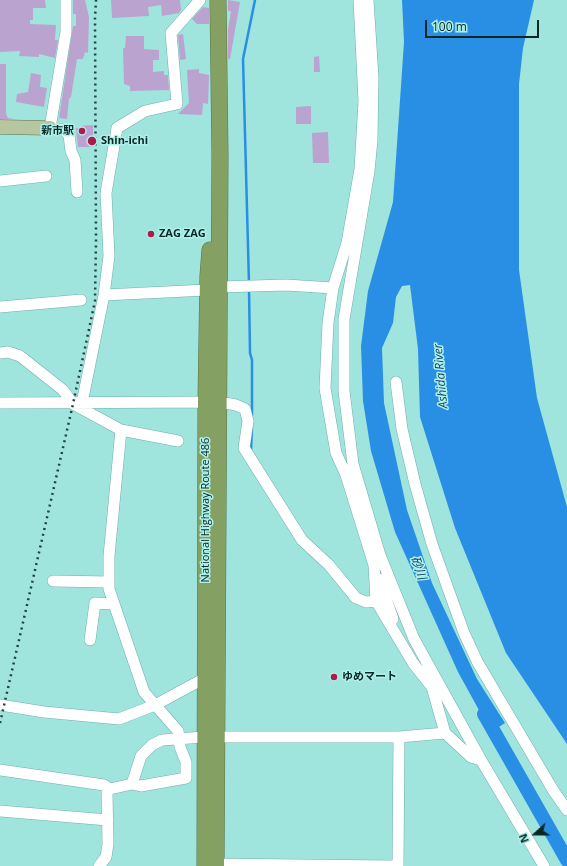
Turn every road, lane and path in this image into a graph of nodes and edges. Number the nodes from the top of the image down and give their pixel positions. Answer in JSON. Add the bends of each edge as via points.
{"nodes":[{"id":1,"x":66,"y":0,"type":"edge"},
{"id":2,"x":218,"y":0,"type":"edge"},
{"id":3,"x":360,"y":0,"type":"edge"},
{"id":4,"x":368,"y":0,"type":"edge"},
{"id":5,"x":197,"y":1,"type":"edge"},
{"id":6,"x":0,"y":127,"type":"edge"},
{"id":7,"x":50,"y":128,"type":"junction"},
{"id":8,"x":46,"y":176,"type":"dead end"},
{"id":9,"x":0,"y":181,"type":"edge"},
{"id":10,"x":77,"y":192,"type":"dead end"},
{"id":11,"x":213,"y":288,"type":"junction"},
{"id":12,"x":333,"y":288,"type":"junction"},
{"id":13,"x":104,"y":295,"type":"junction"},
{"id":14,"x":81,"y":300,"type":"dead end"},
{"id":15,"x":0,"y":306,"type":"edge"},
{"id":16,"x":0,"y":353,"type":"edge"},
{"id":17,"x":396,"y":382,"type":"dead end"},
{"id":18,"x":213,"y":402,"type":"junction"},
{"id":19,"x":0,"y":403,"type":"edge"},
{"id":20,"x":78,"y":403,"type":"junction"},
{"id":21,"x":121,"y":430,"type":"junction"},
{"id":22,"x":178,"y":441,"type":"dead end"},
{"id":23,"x":374,"y":565,"type":"junction"},
{"id":24,"x":53,"y":581,"type":"dead end"},
{"id":25,"x":109,"y":582,"type":"junction"},
{"id":26,"x":376,"y":600,"type":"junction"},
{"id":27,"x":114,"y":604,"type":"junction"},
{"id":28,"x":90,"y":640,"type":"dead end"},
{"id":29,"x":413,"y":663,"type":"junction"},
{"id":30,"x":205,"y":678,"type":"junction"},
{"id":31,"x":435,"y":684,"type":"junction"},
{"id":32,"x":0,"y":705,"type":"edge"},
{"id":33,"x":155,"y":705,"type":"junction"},
{"id":34,"x":445,"y":733,"type":"junction"},
{"id":35,"x":211,"y":737,"type":"junction"},
{"id":36,"x":399,"y":737,"type":"junction"},
{"id":37,"x":179,"y":740,"type":"junction"},
{"id":38,"x":481,"y":760,"type":"junction"},
{"id":39,"x":0,"y":770,"type":"edge"},
{"id":40,"x":132,"y":784,"type":"junction"},
{"id":41,"x":110,"y":789,"type":"junction"},
{"id":42,"x":567,"y":810,"type":"edge"},
{"id":43,"x":0,"y":811,"type":"edge"},
{"id":44,"x":108,"y":820,"type":"junction"},
{"id":45,"x":212,"y":865,"type":"edge"},
{"id":46,"x":98,"y":866,"type":"edge"},
{"id":47,"x":392,"y":866,"type":"edge"},
{"id":48,"x":398,"y":866,"type":"edge"},
{"id":49,"x":532,"y":866,"type":"edge"},
{"id":50,"x":544,"y":866,"type":"edge"}],
"edges":[{"from":1,"to":7,"type":"street","via":[[66,32]]},
{"from":2,"to":11,"type":"highway","name":"National Highway Route 486","via":[[220,155]]},
{"from":3,"to":12,"type":"street","via":[[364,101],[360,169],[347,243]]},
{"from":4,"to":31,"type":"street","via":[[373,77],[372,140],[344,319],[344,391],[353,464],[380,555]]},
{"from":5,"to":13,"type":"street","via":[[171,33],[177,104],[144,111],[117,128],[106,193],[109,256]]},
{"from":6,"to":7,"type":"main road"},
{"from":7,"to":10,"type":"street","via":[[64,130],[70,135]]},
{"from":8,"to":9,"type":"street"},
{"from":11,"to":12,"type":"street","via":[[286,285]]},
{"from":11,"to":13,"type":"street"},
{"from":11,"to":18,"type":"highway","name":"National Highway Route 486"},
{"from":12,"to":23,"type":"street","via":[[328,323],[325,388],[336,453],[346,475]]},
{"from":13,"to":20,"type":"street"},
{"from":14,"to":15,"type":"street"},
{"from":16,"to":20,"type":"street","via":[[8,352],[20,356]]},
{"from":17,"to":42,"type":"street","via":[[402,429],[415,484],[432,544],[464,633],[497,696]]},
{"from":18,"to":20,"type":"street"},
{"from":18,"to":26,"type":"street","via":[[236,404],[245,410],[248,421],[244,448],[302,540],[329,564],[356,598],[366,602]]},
{"from":18,"to":30,"type":"highway","name":"National Highway Route 486"},
{"from":18,"to":35,"type":"highway","name":"National Highway Route 486"},
{"from":19,"to":20,"type":"street"},
{"from":20,"to":21,"type":"street"},
{"from":21,"to":22,"type":"street"},
{"from":21,"to":25,"type":"street","via":[[109,556]]},
{"from":23,"to":26,"type":"street"},
{"from":23,"to":29,"type":"street","via":[[391,614]]},
{"from":24,"to":25,"type":"street"},
{"from":25,"to":27,"type":"street"},
{"from":26,"to":29,"type":"street"},
{"from":27,"to":28,"type":"street","via":[[95,603]]},
{"from":27,"to":33,"type":"street","via":[[144,692]]},
{"from":29,"to":31,"type":"street"},
{"from":30,"to":33,"type":"street"},
{"from":30,"to":35,"type":"highway","name":"National Highway Route 486"},
{"from":31,"to":34,"type":"street"},
{"from":31,"to":38,"type":"street"},
{"from":32,"to":33,"type":"street","via":[[119,719]]},
{"from":33,"to":37,"type":"street","via":[[178,731]]},
{"from":34,"to":36,"type":"street"},
{"from":34,"to":38,"type":"street","via":[[472,757]]},
{"from":35,"to":36,"type":"street"},
{"from":35,"to":37,"type":"street"},
{"from":35,"to":45,"type":"highway","name":"National Highway Route 486"},
{"from":36,"to":48,"type":"street"},
{"from":37,"to":40,"type":"street","via":[[162,740],[152,745],[141,756]]},
{"from":37,"to":40,"type":"street","via":[[186,762],[186,778],[141,786]]},
{"from":38,"to":50,"type":"street"},
{"from":39,"to":41,"type":"street","via":[[104,785]]},
{"from":40,"to":41,"type":"street"},
{"from":41,"to":44,"type":"street","via":[[107,792]]},
{"from":43,"to":44,"type":"street"},
{"from":44,"to":46,"type":"street","via":[[106,857]]},
{"from":45,"to":47,"type":"street"},
{"from":49,"to":50,"type":"street"}]}
